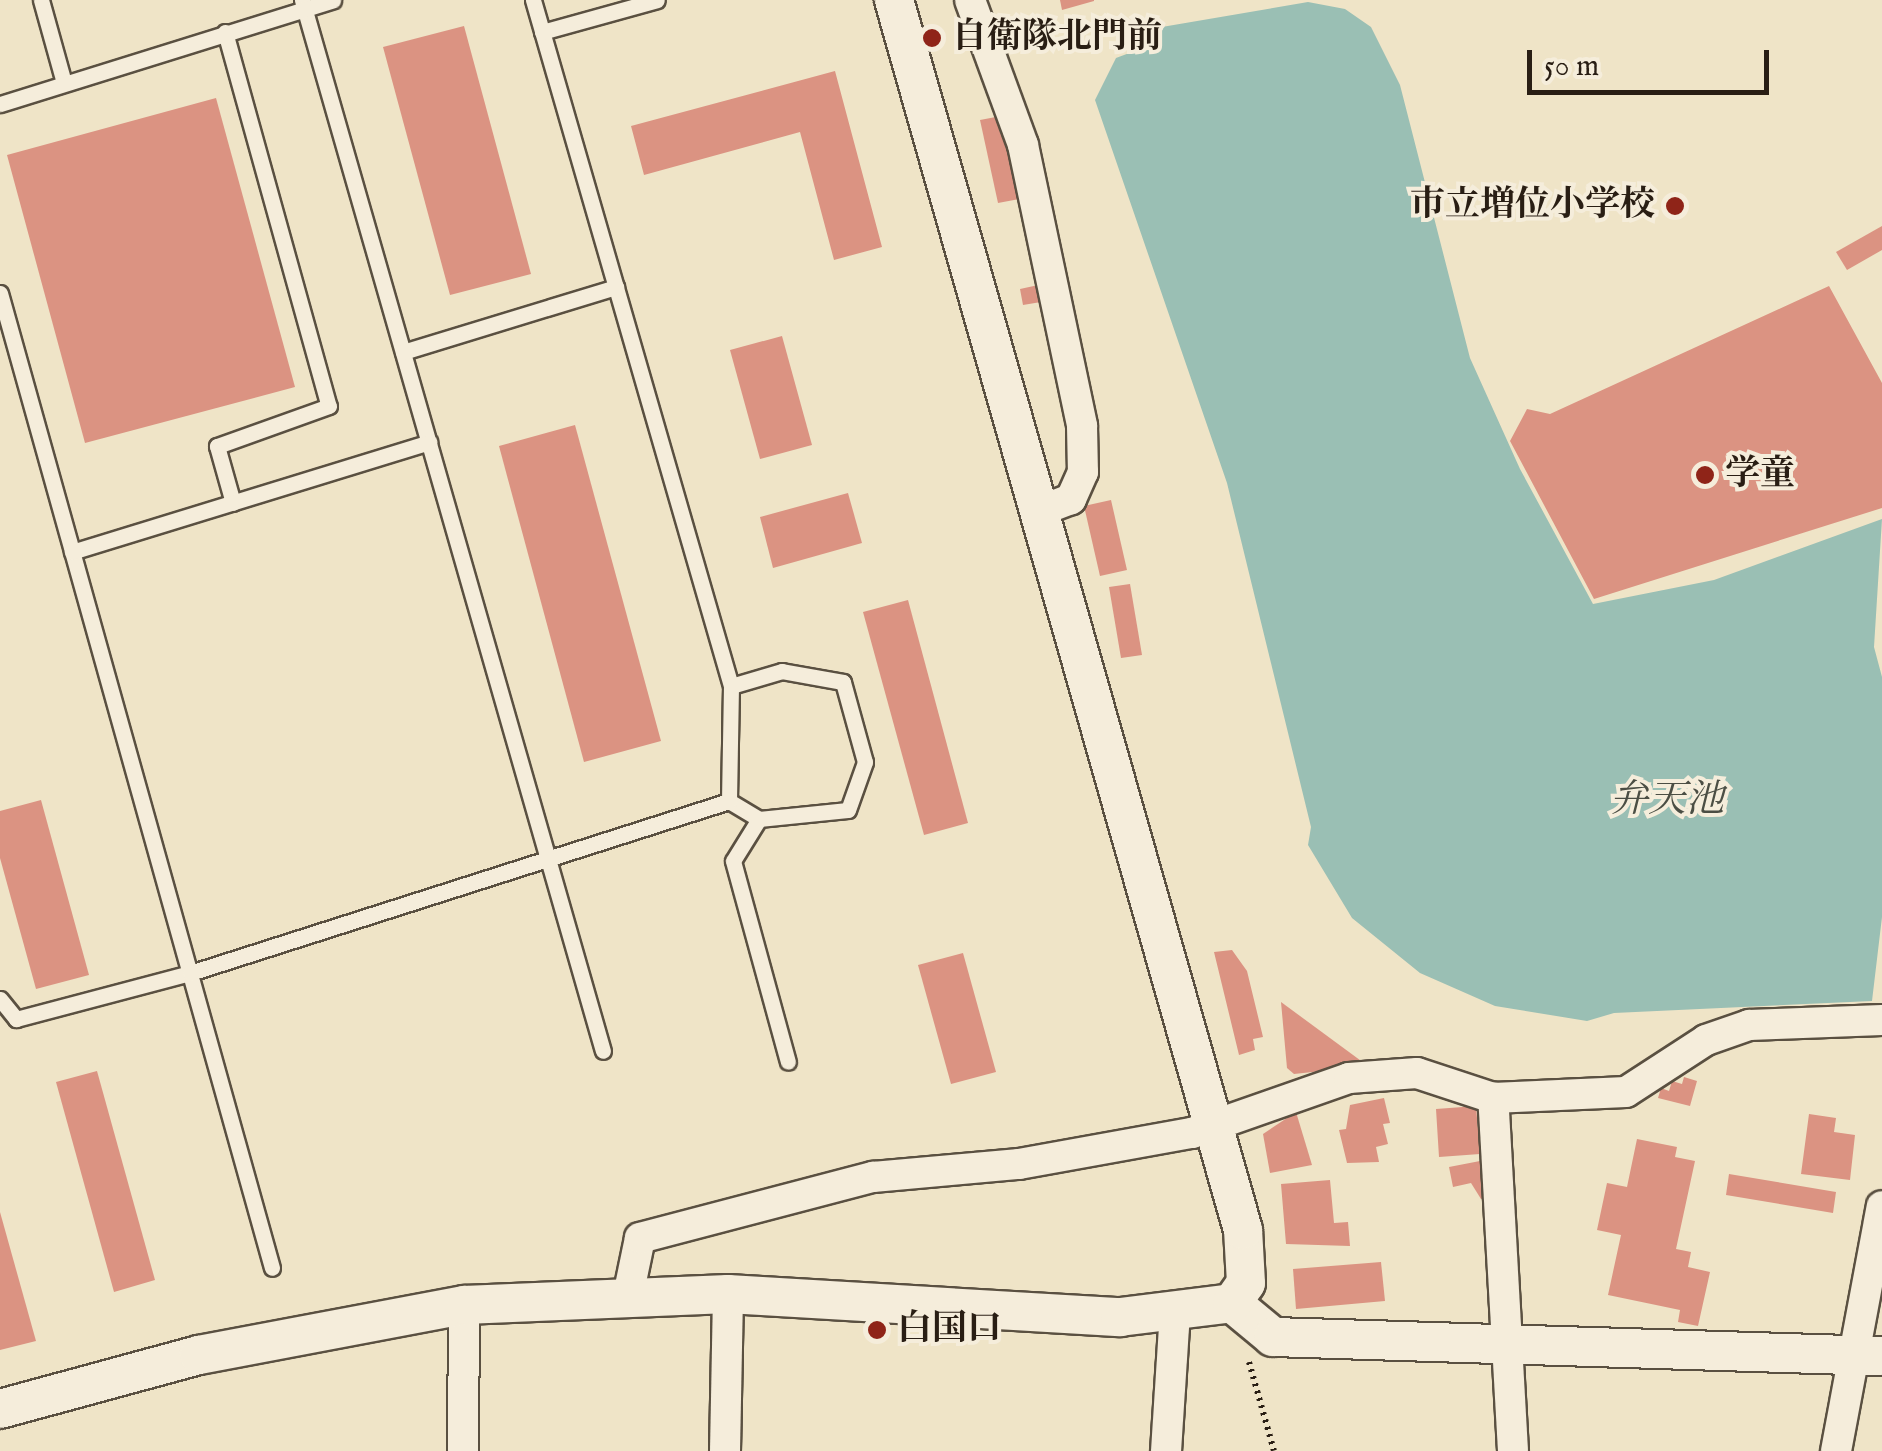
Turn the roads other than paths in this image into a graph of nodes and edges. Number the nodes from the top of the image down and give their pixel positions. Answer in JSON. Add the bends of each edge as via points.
{"nodes":[{"id":1,"x":42,"y":0,"type":"edge"},
{"id":2,"x":332,"y":0,"type":"edge"},
{"id":3,"x":533,"y":0,"type":"edge"},
{"id":4,"x":657,"y":0,"type":"edge"},
{"id":5,"x":894,"y":0,"type":"edge"},
{"id":6,"x":970,"y":0,"type":"edge"},
{"id":7,"x":303,"y":4,"type":"edge"},
{"id":8,"x":225,"y":32,"type":"junction"},
{"id":9,"x":542,"y":32,"type":"junction"},
{"id":10,"x":64,"y":83,"type":"junction"},
{"id":11,"x":0,"y":104,"type":"edge"},
{"id":12,"x":616,"y":286,"type":"junction"},
{"id":13,"x":0,"y":293,"type":"edge"},
{"id":14,"x":403,"y":352,"type":"junction"},
{"id":15,"x":429,"y":442,"type":"junction"},
{"id":16,"x":233,"y":502,"type":"junction"},
{"id":17,"x":1040,"y":511,"type":"junction"},
{"id":18,"x":72,"y":552,"type":"junction"},
{"id":19,"x":732,"y":686,"type":"junction"},
{"id":20,"x":729,"y":801,"type":"junction"},
{"id":21,"x":758,"y":819,"type":"junction"},
{"id":22,"x":547,"y":856,"type":"junction"},
{"id":23,"x":190,"y":974,"type":"junction"},
{"id":24,"x":0,"y":999,"type":"edge"},
{"id":25,"x":1882,"y":1020,"type":"edge"},
{"id":26,"x":603,"y":1051,"type":"dead end"},
{"id":27,"x":788,"y":1062,"type":"dead end"},
{"id":28,"x":1493,"y":1098,"type":"junction"},
{"id":29,"x":1214,"y":1125,"type":"junction"},
{"id":30,"x":1882,"y":1206,"type":"edge"},
{"id":31,"x":272,"y":1268,"type":"dead end"},
{"id":32,"x":728,"y":1294,"type":"junction"},
{"id":33,"x":628,"y":1296,"type":"junction"},
{"id":34,"x":1232,"y":1303,"type":"junction"},
{"id":35,"x":464,"y":1306,"type":"junction"},
{"id":36,"x":1176,"y":1313,"type":"junction"},
{"id":37,"x":1510,"y":1346,"type":"junction"},
{"id":38,"x":1869,"y":1356,"type":"edge"},
{"id":39,"x":0,"y":1409,"type":"edge"},
{"id":40,"x":462,"y":1451,"type":"edge"},
{"id":41,"x":724,"y":1451,"type":"edge"},
{"id":42,"x":1166,"y":1451,"type":"edge"},
{"id":43,"x":1512,"y":1451,"type":"edge"},
{"id":44,"x":1836,"y":1451,"type":"edge"}],
"edges":[{"from":1,"to":10,"type":"lane"},
{"from":2,"to":7,"type":"lane"},
{"from":3,"to":9,"type":"lane"},
{"from":4,"to":9,"type":"lane"},
{"from":5,"to":17,"type":"street"},
{"from":6,"to":17,"type":"street","via":[[1023,145],[1082,426],[1083,472],[1071,499]]},
{"from":7,"to":8,"type":"lane"},
{"from":7,"to":14,"type":"lane"},
{"from":8,"to":10,"type":"lane"},
{"from":8,"to":16,"type":"lane","via":[[328,406],[217,446]]},
{"from":9,"to":12,"type":"lane"},
{"from":10,"to":11,"type":"lane"},
{"from":12,"to":14,"type":"lane"},
{"from":12,"to":19,"type":"lane"},
{"from":13,"to":18,"type":"lane"},
{"from":14,"to":15,"type":"lane"},
{"from":15,"to":16,"type":"lane"},
{"from":15,"to":22,"type":"lane"},
{"from":16,"to":18,"type":"lane"},
{"from":17,"to":29,"type":"street"},
{"from":18,"to":23,"type":"lane"},
{"from":19,"to":20,"type":"lane"},
{"from":19,"to":21,"type":"lane","via":[[782,671],[843,682],[864,762],[848,810]]},
{"from":20,"to":21,"type":"lane"},
{"from":20,"to":22,"type":"lane"},
{"from":21,"to":27,"type":"lane","via":[[733,861]]},
{"from":22,"to":23,"type":"lane"},
{"from":22,"to":26,"type":"lane"},
{"from":23,"to":24,"type":"lane","via":[[16,1019]]},
{"from":23,"to":31,"type":"lane"},
{"from":25,"to":28,"type":"street","via":[[1750,1025],[1706,1040],[1626,1092]]},
{"from":28,"to":29,"type":"street","via":[[1417,1073],[1349,1078]]},
{"from":28,"to":37,"type":"street"},
{"from":29,"to":33,"type":"street","via":[[1019,1164],[873,1177],[640,1238]]},
{"from":29,"to":34,"type":"street","via":[[1244,1230],[1246,1282]]},
{"from":30,"to":38,"type":"street"},
{"from":32,"to":33,"type":"street"},
{"from":32,"to":36,"type":"street","via":[[1120,1318]]},
{"from":32,"to":41,"type":"street"},
{"from":33,"to":35,"type":"street"},
{"from":34,"to":36,"type":"street"},
{"from":34,"to":37,"type":"street","via":[[1273,1337]]},
{"from":35,"to":39,"type":"street","via":[[199,1355]]},
{"from":35,"to":40,"type":"street"},
{"from":36,"to":42,"type":"street"},
{"from":37,"to":38,"type":"street"},
{"from":37,"to":43,"type":"street"},
{"from":38,"to":44,"type":"street"}]}
